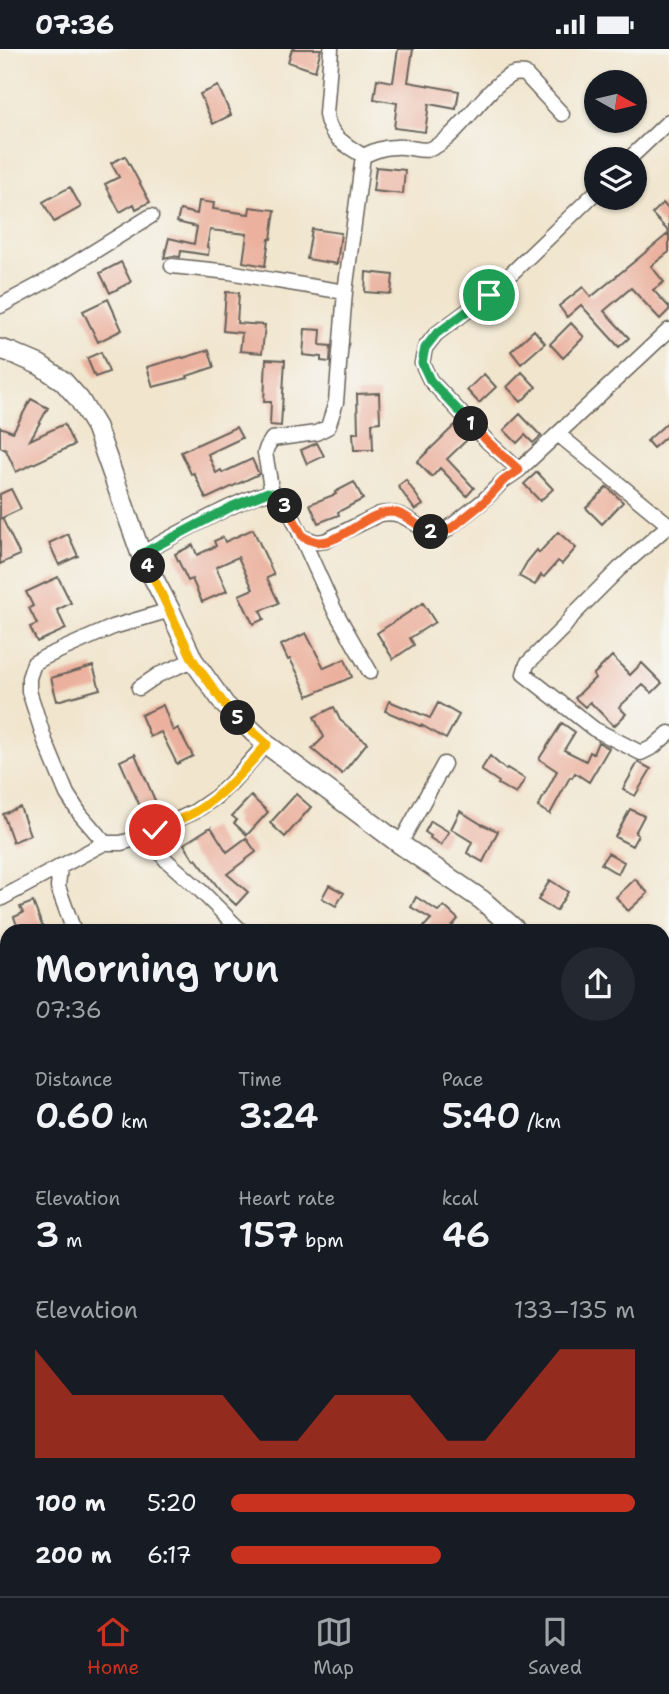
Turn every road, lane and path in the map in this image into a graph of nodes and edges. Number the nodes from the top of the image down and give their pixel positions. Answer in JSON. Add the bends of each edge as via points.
{"nodes":[{"id":1,"x":331,"y":49,"type":"edge"},
{"id":2,"x":562,"y":114,"type":"dead end"},
{"id":3,"x":669,"y":121,"type":"edge"},
{"id":4,"x":642,"y":147,"type":"edge"},
{"id":5,"x":363,"y":156,"type":"junction"},
{"id":6,"x":584,"y":204,"type":"edge"},
{"id":7,"x":150,"y":216,"type":"dead end"},
{"id":8,"x":172,"y":266,"type":"dead end"},
{"id":9,"x":345,"y":292,"type":"junction"},
{"id":10,"x":0,"y":306,"type":"edge"},
{"id":11,"x":669,"y":330,"type":"edge"},
{"id":12,"x":0,"y":349,"type":"edge"},
{"id":13,"x":559,"y":435,"type":"junction"},
{"id":14,"x":519,"y":470,"type":"junction"},
{"id":15,"x":272,"y":493,"type":"junction"},
{"id":16,"x":669,"y":525,"type":"edge"},
{"id":17,"x":303,"y":537,"type":"junction"},
{"id":18,"x":141,"y":554,"type":"junction"},
{"id":19,"x":170,"y":610,"type":"junction"},
{"id":20,"x":193,"y":660,"type":"junction"},
{"id":21,"x":370,"y":673,"type":"dead end"},
{"id":22,"x":139,"y":688,"type":"dead end"},
{"id":23,"x":669,"y":733,"type":"edge"},
{"id":24,"x":267,"y":744,"type":"junction"},
{"id":25,"x":444,"y":764,"type":"dead end"},
{"id":26,"x":155,"y":830,"type":"junction"},
{"id":27,"x":105,"y":843,"type":"junction"},
{"id":28,"x":400,"y":844,"type":"junction"},
{"id":29,"x":60,"y":866,"type":"junction"},
{"id":30,"x":0,"y":899,"type":"edge"},
{"id":31,"x":71,"y":924,"type":"edge"},
{"id":32,"x":234,"y":924,"type":"edge"},
{"id":33,"x":509,"y":924,"type":"edge"}],
"edges":[{"from":1,"to":5,"type":"street","via":[[327,124],[331,133]]},
{"from":2,"to":5,"type":"street","via":[[525,74],[510,75],[434,148],[419,151],[397,146]]},
{"from":3,"to":4,"type":"street"},
{"from":5,"to":9,"type":"street"},
{"from":6,"to":14,"type":"street","via":[[489,295],[436,334],[425,348],[422,363],[430,380]]},
{"from":7,"to":10,"type":"street"},
{"from":8,"to":9,"type":"street"},
{"from":9,"to":15,"type":"street","via":[[331,419],[328,427],[316,433],[272,439],[265,453]]},
{"from":11,"to":13,"type":"street"},
{"from":12,"to":18,"type":"street","via":[[40,365],[79,399],[96,427]]},
{"from":13,"to":14,"type":"street"},
{"from":13,"to":16,"type":"street"},
{"from":14,"to":17,"type":"street","via":[[444,532],[429,532],[399,513],[387,513],[325,541]]},
{"from":15,"to":17,"type":"street"},
{"from":15,"to":18,"type":"street","via":[[233,506]]},
{"from":16,"to":23,"type":"street","via":[[573,615],[527,664],[524,674],[594,729],[641,753]]},
{"from":17,"to":21,"type":"street","via":[[334,608]]},
{"from":18,"to":19,"type":"street"},
{"from":19,"to":20,"type":"street"},
{"from":19,"to":27,"type":"street","via":[[113,627],[45,657],[34,663],[29,678],[45,741],[67,795]]},
{"from":20,"to":22,"type":"street"},
{"from":20,"to":24,"type":"street","via":[[225,705]]},
{"from":24,"to":26,"type":"street","via":[[216,797]]},
{"from":24,"to":28,"type":"street"},
{"from":25,"to":28,"type":"street"},
{"from":26,"to":27,"type":"street","via":[[121,843]]},
{"from":26,"to":32,"type":"street","via":[[158,850],[166,860]]},
{"from":27,"to":29,"type":"street"},
{"from":28,"to":33,"type":"street"},
{"from":29,"to":30,"type":"street"},
{"from":29,"to":31,"type":"street","via":[[58,887]]}]}
